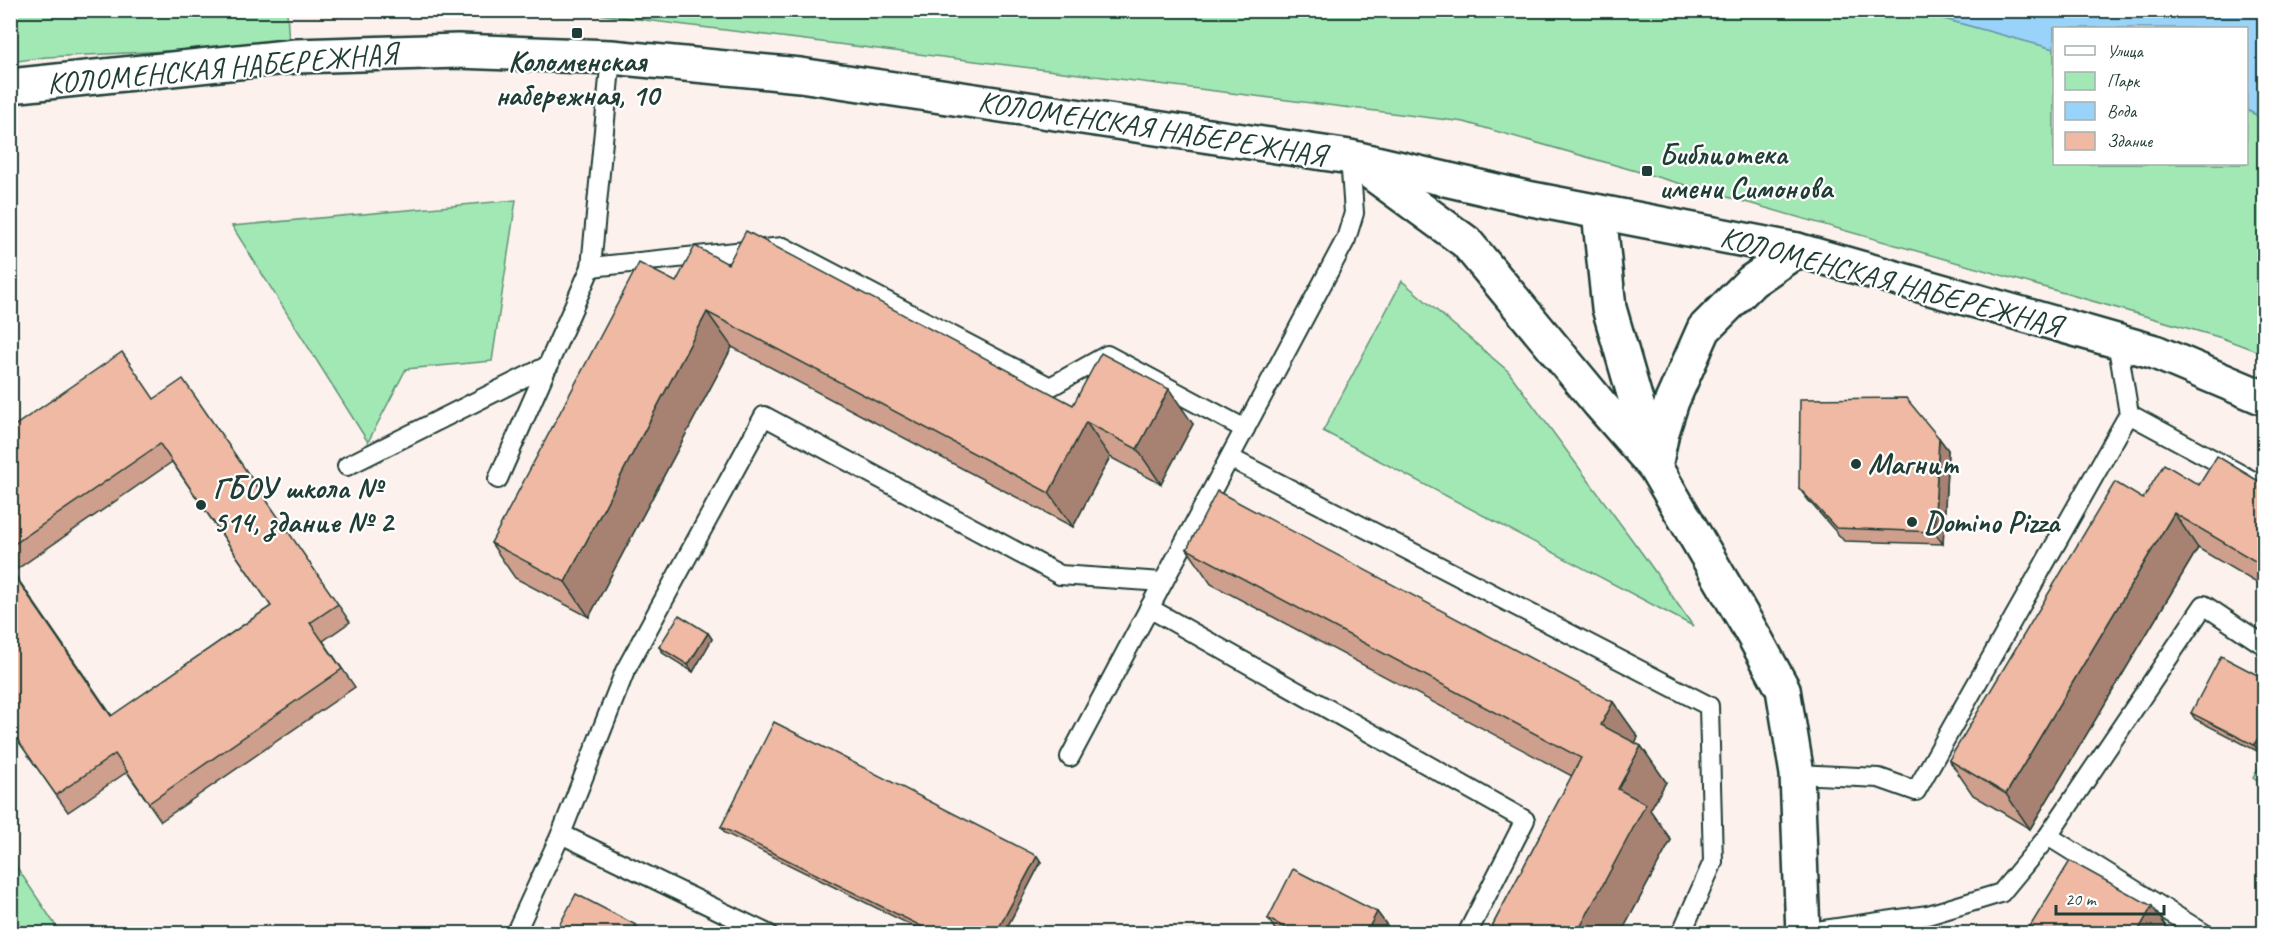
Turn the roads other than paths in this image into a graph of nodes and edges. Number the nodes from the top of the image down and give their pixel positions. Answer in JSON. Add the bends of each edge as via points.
{"nodes":[{"id":1,"x":611,"y":57,"type":"junction"},
{"id":2,"x":10,"y":86,"type":"edge"},
{"id":3,"x":1350,"y":157,"type":"junction"},
{"id":4,"x":1599,"y":212,"type":"junction"},
{"id":5,"x":1797,"y":250,"type":"junction"},
{"id":6,"x":591,"y":267,"type":"junction"},
{"id":7,"x":2117,"y":341,"type":"junction"},
{"id":8,"x":549,"y":365,"type":"junction"},
{"id":9,"x":2265,"y":399,"type":"edge"},
{"id":10,"x":2129,"y":414,"type":"junction"},
{"id":11,"x":1245,"y":429,"type":"junction"},
{"id":12,"x":1230,"y":458,"type":"junction"},
{"id":13,"x":347,"y":466,"type":"dead end"},
{"id":14,"x":1655,"y":467,"type":"junction"},
{"id":15,"x":498,"y":479,"type":"dead end"},
{"id":16,"x":2265,"y":487,"type":"edge"},
{"id":17,"x":1163,"y":582,"type":"junction"},
{"id":18,"x":1149,"y":608,"type":"junction"},
{"id":19,"x":2265,"y":645,"type":"edge"},
{"id":20,"x":1070,"y":757,"type":"dead end"},
{"id":21,"x":1797,"y":774,"type":"junction"},
{"id":22,"x":561,"y":834,"type":"junction"},
{"id":23,"x":2048,"y":836,"type":"junction"},
{"id":24,"x":515,"y":933,"type":"edge"},
{"id":25,"x":768,"y":933,"type":"edge"},
{"id":26,"x":1467,"y":933,"type":"edge"},
{"id":27,"x":1682,"y":933,"type":"edge"},
{"id":28,"x":1803,"y":933,"type":"edge"},
{"id":29,"x":2205,"y":933,"type":"edge"}],
"edges":[{"from":1,"to":2,"type":"street","name":"КОЛОМЕНСКАЯ НАБЕРЕЖНАЯ","via":[[458,51],[296,56]]},
{"from":1,"to":3,"type":"street","name":"КОЛОМЕНСКАЯ НАБЕРЕЖНАЯ","via":[[800,75]]},
{"from":1,"to":6,"type":"lane"},
{"from":3,"to":4,"type":"street","name":"КОЛОМЕНСКАЯ НАБЕРЕЖНАЯ"},
{"from":3,"to":11,"type":"lane","via":[[1354,213],[1346,239]]},
{"from":3,"to":14,"type":"street","via":[[1466,242]]},
{"from":4,"to":5,"type":"street","name":"КОЛОМЕНСКАЯ НАБЕРЕЖНАЯ"},
{"from":4,"to":14,"type":"street","via":[[1609,308]]},
{"from":5,"to":7,"type":"street","name":"КОЛОМЕНСКАЯ НАБЕРЕЖНАЯ"},
{"from":5,"to":14,"type":"street","via":[[1752,281],[1704,329],[1672,401]]},
{"from":6,"to":8,"type":"lane"},
{"from":6,"to":11,"type":"lane","via":[[783,248],[1050,387],[1107,355]]},
{"from":7,"to":9,"type":"street","name":"КОЛОМЕНСКАЯ НАБЕРЕЖНАЯ","via":[[2155,352]]},
{"from":7,"to":10,"type":"lane"},
{"from":8,"to":13,"type":"lane"},
{"from":8,"to":15,"type":"lane"},
{"from":10,"to":16,"type":"lane"},
{"from":10,"to":21,"type":"lane","via":[[1916,791],[1879,778]]},
{"from":11,"to":12,"type":"lane"},
{"from":12,"to":17,"type":"lane"},
{"from":12,"to":27,"type":"lane","via":[[1709,706],[1713,862]]},
{"from":14,"to":21,"type":"street","via":[[1783,689]]},
{"from":17,"to":18,"type":"lane"},
{"from":17,"to":22,"type":"lane","via":[[1060,575],[764,416],[625,671]]},
{"from":18,"to":20,"type":"lane"},
{"from":18,"to":26,"type":"lane","via":[[1525,820]]},
{"from":19,"to":23,"type":"lane","via":[[2204,605]]},
{"from":21,"to":28,"type":"street"},
{"from":22,"to":24,"type":"lane"},
{"from":22,"to":25,"type":"lane"},
{"from":23,"to":28,"type":"lane","via":[[2001,893],[1928,915]]},
{"from":23,"to":29,"type":"lane"}]}
